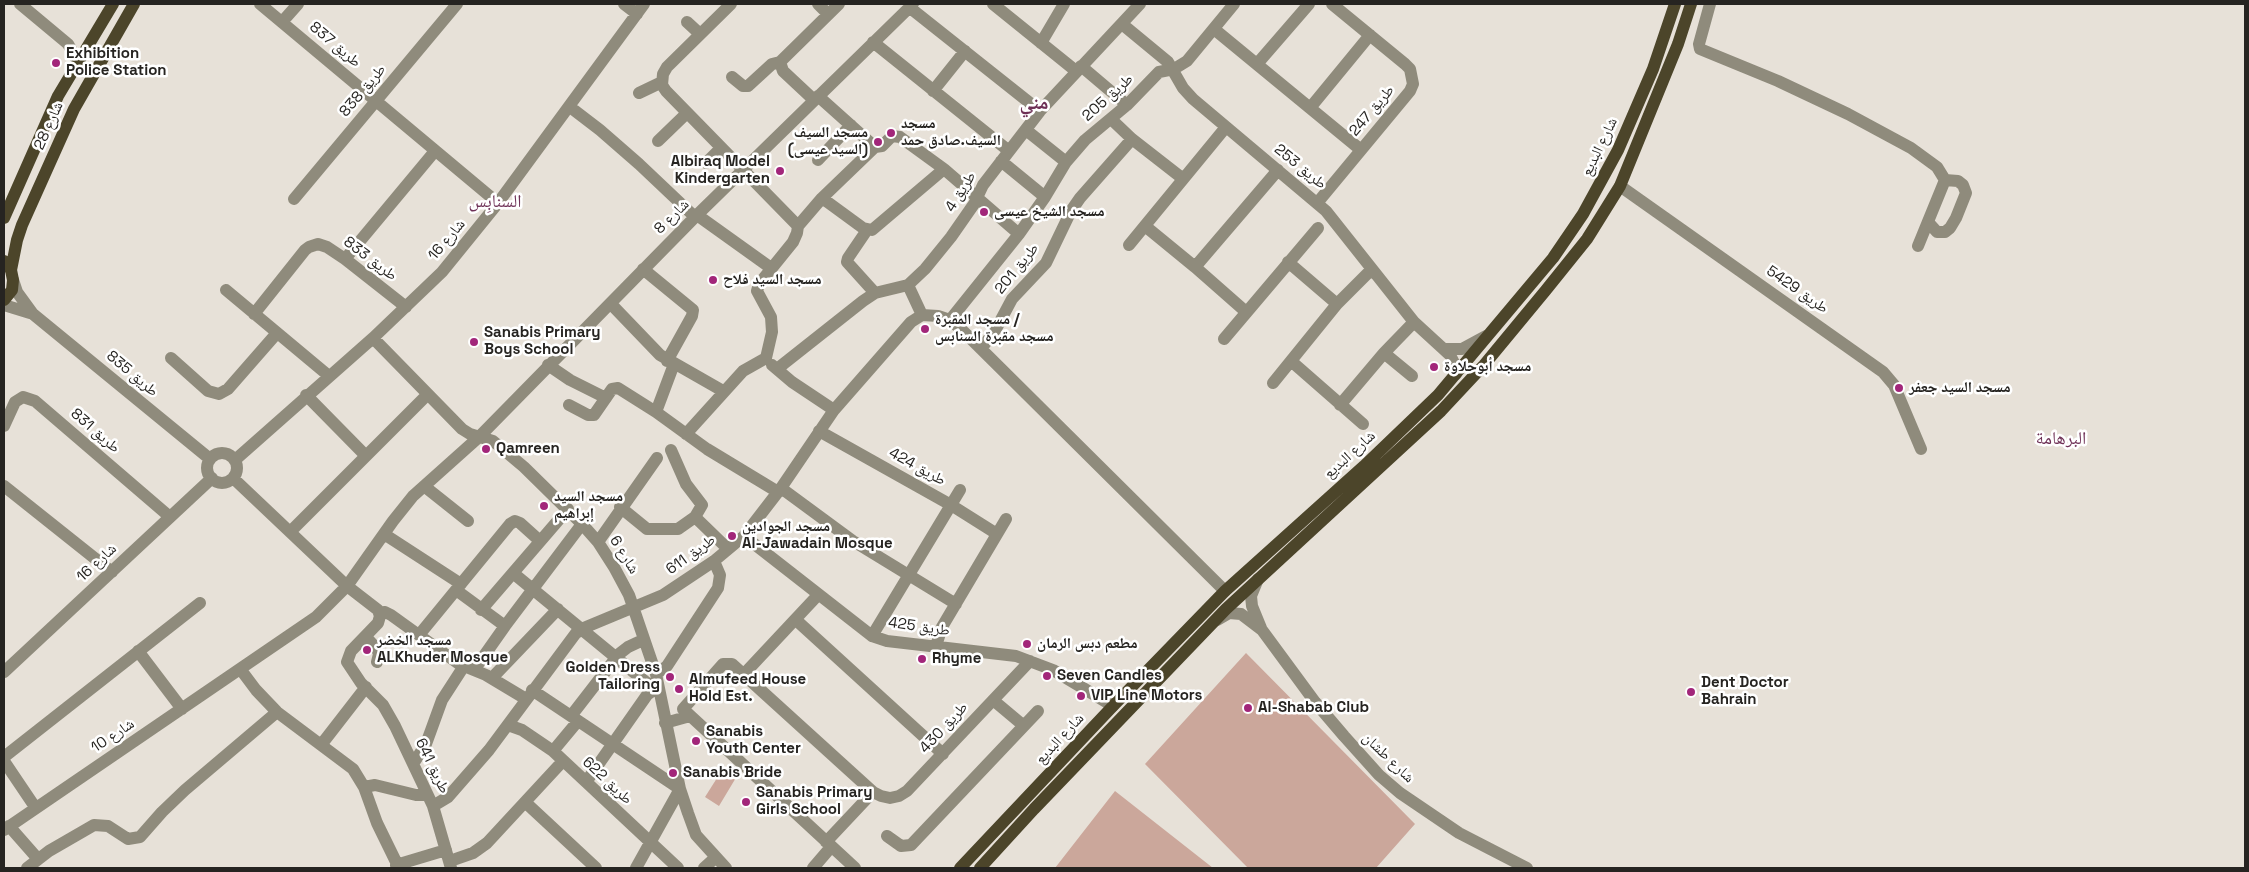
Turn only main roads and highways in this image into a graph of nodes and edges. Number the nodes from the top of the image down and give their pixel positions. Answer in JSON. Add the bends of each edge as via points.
{"nodes":[{"id":1,"x":113,"y":4,"type":"edge"},
{"id":2,"x":134,"y":4,"type":"edge"},
{"id":3,"x":1666,"y":4,"type":"edge"},
{"id":4,"x":1675,"y":4,"type":"edge"},
{"id":5,"x":1691,"y":4,"type":"edge"},
{"id":6,"x":1669,"y":21,"type":"junction"},
{"id":7,"x":4,"y":218,"type":"edge"},
{"id":8,"x":9,"y":270,"type":"edge"},
{"id":9,"x":4,"y":300,"type":"edge"},
{"id":10,"x":960,"y":868,"type":"edge"},
{"id":11,"x":980,"y":868,"type":"edge"}],
"edges":[{"from":1,"to":7,"type":"main road","name":"شارع 28","via":[[58,96]]},
{"from":2,"to":8,"type":"main road","name":"شارع 28","via":[[74,109],[22,225]]},
{"from":3,"to":6,"type":"main road"},
{"from":4,"to":6,"type":"main road","name":"شارع البديع"},
{"from":5,"to":11,"type":"main road","name":"شارع البديع","via":[[1620,186],[1587,239],[1460,392],[1210,625]]},
{"from":6,"to":10,"type":"main road","name":"شارع البديع","via":[[1653,69],[1601,183],[1553,258],[1456,374],[1414,419],[1226,591]]},
{"from":8,"to":9,"type":"main road","name":"شارع 28","via":[[12,290]]}]}
